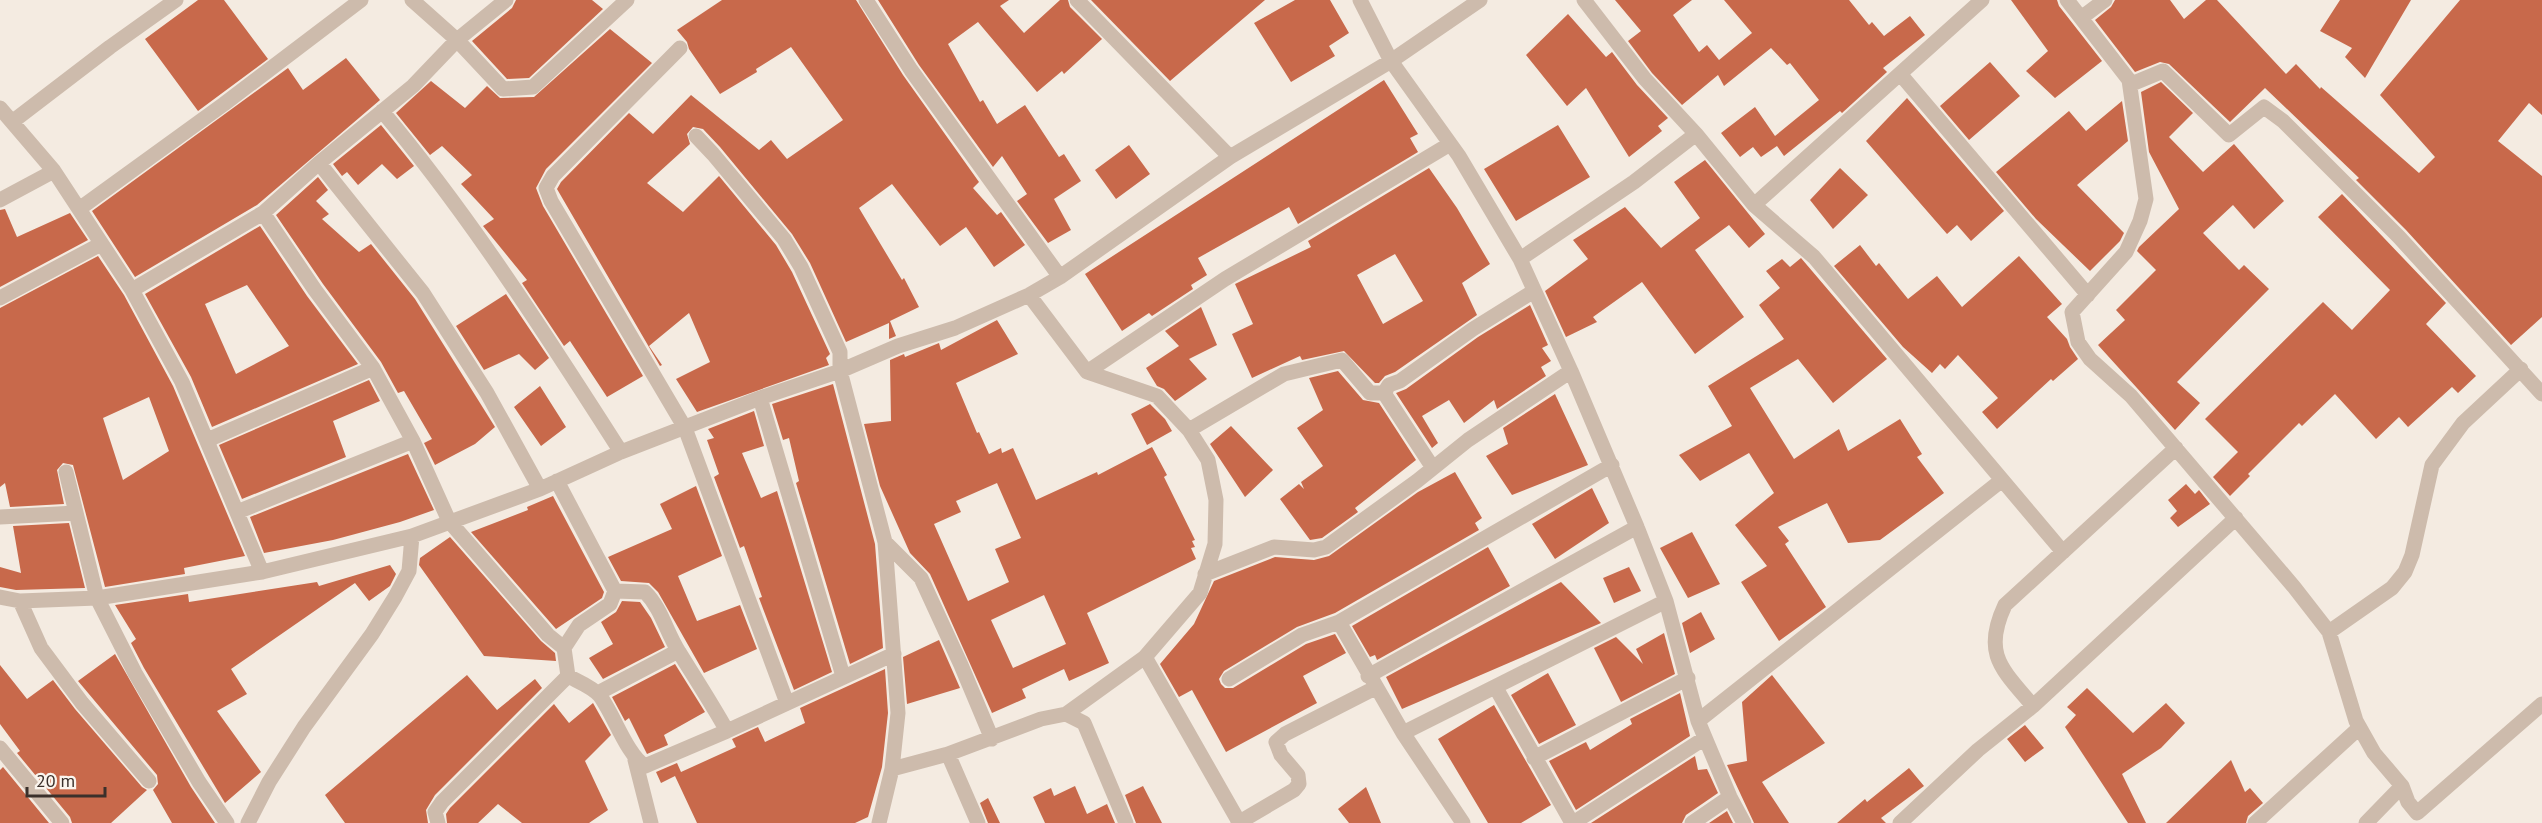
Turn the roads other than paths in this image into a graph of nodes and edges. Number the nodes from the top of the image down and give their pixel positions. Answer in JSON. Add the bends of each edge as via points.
{"nodes":[{"id":1,"x":176,"y":0,"type":"edge"},
{"id":2,"x":360,"y":0,"type":"edge"},
{"id":3,"x":411,"y":0,"type":"edge"},
{"id":4,"x":506,"y":0,"type":"edge"},
{"id":5,"x":627,"y":0,"type":"edge"},
{"id":6,"x":866,"y":0,"type":"edge"},
{"id":7,"x":1077,"y":0,"type":"edge"},
{"id":8,"x":1360,"y":0,"type":"edge"},
{"id":9,"x":1480,"y":0,"type":"edge"},
{"id":10,"x":1584,"y":0,"type":"edge"},
{"id":11,"x":1982,"y":0,"type":"edge"},
{"id":12,"x":2067,"y":0,"type":"edge"},
{"id":13,"x":2105,"y":0,"type":"edge"},
{"id":14,"x":2081,"y":18,"type":"junction"},
{"id":15,"x":457,"y":40,"type":"junction"},
{"id":16,"x":680,"y":48,"type":"dead end"},
{"id":17,"x":1391,"y":61,"type":"junction"},
{"id":18,"x":1901,"y":75,"type":"junction"},
{"id":19,"x":2129,"y":80,"type":"junction"},
{"id":20,"x":0,"y":108,"type":"edge"},
{"id":21,"x":382,"y":111,"type":"junction"},
{"id":22,"x":12,"y":122,"type":"junction"},
{"id":23,"x":1696,"y":134,"type":"junction"},
{"id":24,"x":696,"y":136,"type":"dead end"},
{"id":25,"x":1450,"y":144,"type":"junction"},
{"id":26,"x":1230,"y":157,"type":"junction"},
{"id":27,"x":319,"y":164,"type":"junction"},
{"id":28,"x":54,"y":171,"type":"junction"},
{"id":29,"x":0,"y":200,"type":"edge"},
{"id":30,"x":1754,"y":204,"type":"junction"},
{"id":31,"x":79,"y":209,"type":"junction"},
{"id":32,"x":263,"y":213,"type":"junction"},
{"id":33,"x":101,"y":244,"type":"junction"},
{"id":34,"x":1520,"y":259,"type":"junction"},
{"id":35,"x":1060,"y":277,"type":"junction"},
{"id":36,"x":132,"y":290,"type":"junction"},
{"id":37,"x":1534,"y":291,"type":"junction"},
{"id":38,"x":1029,"y":295,"type":"junction"},
{"id":39,"x":2088,"y":295,"type":"junction"},
{"id":40,"x":0,"y":298,"type":"edge"},
{"id":41,"x":373,"y":368,"type":"junction"},
{"id":42,"x":2521,"y":369,"type":"junction"},
{"id":43,"x":840,"y":371,"type":"junction"},
{"id":44,"x":1571,"y":371,"type":"junction"},
{"id":45,"x":1087,"y":372,"type":"junction"},
{"id":46,"x":1384,"y":393,"type":"junction"},
{"id":47,"x":2542,"y":394,"type":"edge"},
{"id":48,"x":760,"y":398,"type":"junction"},
{"id":49,"x":685,"y":429,"type":"junction"},
{"id":50,"x":1189,"y":430,"type":"junction"},
{"id":51,"x":413,"y":441,"type":"junction"},
{"id":52,"x":209,"y":443,"type":"junction"},
{"id":53,"x":2176,"y":448,"type":"junction"},
{"id":54,"x":621,"y":452,"type":"junction"},
{"id":55,"x":1612,"y":465,"type":"junction"},
{"id":56,"x":1433,"y":468,"type":"junction"},
{"id":57,"x":66,"y":472,"type":"dead end"},
{"id":58,"x":2002,"y":480,"type":"junction"},
{"id":59,"x":557,"y":481,"type":"junction"},
{"id":60,"x":540,"y":489,"type":"junction"},
{"id":61,"x":237,"y":512,"type":"junction"},
{"id":62,"x":76,"y":513,"type":"junction"},
{"id":63,"x":0,"y":517,"type":"edge"},
{"id":64,"x":2236,"y":518,"type":"junction"},
{"id":65,"x":449,"y":521,"type":"junction"},
{"id":66,"x":1637,"y":527,"type":"junction"},
{"id":67,"x":412,"y":536,"type":"junction"},
{"id":68,"x":885,"y":542,"type":"junction"},
{"id":69,"x":2063,"y":552,"type":"junction"},
{"id":70,"x":262,"y":572,"type":"junction"},
{"id":71,"x":1205,"y":574,"type":"junction"},
{"id":72,"x":615,"y":591,"type":"junction"},
{"id":73,"x":0,"y":597,"type":"edge"},
{"id":74,"x":97,"y":598,"type":"junction"},
{"id":75,"x":20,"y":601,"type":"junction"},
{"id":76,"x":1665,"y":601,"type":"junction"},
{"id":77,"x":1339,"y":622,"type":"junction"},
{"id":78,"x":2329,"y":632,"type":"junction"},
{"id":79,"x":564,"y":648,"type":"junction"},
{"id":80,"x":678,"y":651,"type":"junction"},
{"id":81,"x":894,"y":654,"type":"junction"},
{"id":82,"x":1145,"y":657,"type":"junction"},
{"id":83,"x":568,"y":676,"type":"junction"},
{"id":84,"x":843,"y":676,"type":"junction"},
{"id":85,"x":1688,"y":678,"type":"junction"},
{"id":86,"x":1229,"y":679,"type":"dead end"},
{"id":87,"x":1372,"y":682,"type":"junction"},
{"id":88,"x":1496,"y":688,"type":"junction"},
{"id":89,"x":598,"y":693,"type":"junction"},
{"id":90,"x":787,"y":703,"type":"junction"},
{"id":91,"x":2542,"y":704,"type":"edge"},
{"id":92,"x":2033,"y":706,"type":"junction"},
{"id":93,"x":1066,"y":714,"type":"junction"},
{"id":94,"x":1698,"y":721,"type":"junction"},
{"id":95,"x":2359,"y":728,"type":"junction"},
{"id":96,"x":727,"y":731,"type":"junction"},
{"id":97,"x":1402,"y":733,"type":"junction"},
{"id":98,"x":1705,"y":738,"type":"junction"},
{"id":99,"x":992,"y":739,"type":"junction"},
{"id":100,"x":0,"y":748,"type":"edge"},
{"id":101,"x":948,"y":754,"type":"junction"},
{"id":102,"x":1534,"y":758,"type":"junction"},
{"id":103,"x":635,"y":760,"type":"junction"},
{"id":104,"x":892,"y":769,"type":"junction"},
{"id":105,"x":149,"y":781,"type":"dead end"},
{"id":106,"x":2402,"y":786,"type":"junction"},
{"id":107,"x":1730,"y":797,"type":"junction"},
{"id":108,"x":2421,"y":818,"type":"edge"},
{"id":109,"x":877,"y":822,"type":"edge"},
{"id":110,"x":976,"y":822,"type":"edge"},
{"id":111,"x":62,"y":823,"type":"edge"},
{"id":112,"x":227,"y":823,"type":"edge"},
{"id":113,"x":248,"y":823,"type":"edge"},
{"id":114,"x":438,"y":823,"type":"edge"},
{"id":115,"x":651,"y":823,"type":"edge"},
{"id":116,"x":1126,"y":823,"type":"edge"},
{"id":117,"x":1238,"y":823,"type":"edge"},
{"id":118,"x":1463,"y":823,"type":"edge"},
{"id":119,"x":1572,"y":823,"type":"edge"},
{"id":120,"x":1692,"y":823,"type":"edge"},
{"id":121,"x":1744,"y":823,"type":"edge"},
{"id":122,"x":1900,"y":823,"type":"edge"},
{"id":123,"x":2254,"y":823,"type":"edge"},
{"id":124,"x":2366,"y":823,"type":"edge"}],
"edges":[{"from":1,"to":22,"type":"street"},
{"from":2,"to":31,"type":"street"},
{"from":3,"to":15,"type":"street"},
{"from":4,"to":15,"type":"street"},
{"from":5,"to":15,"type":"street","via":[[533,87],[503,89]]},
{"from":6,"to":35,"type":"street","via":[[911,70]]},
{"from":7,"to":26,"type":"street"},
{"from":8,"to":17,"type":"street"},
{"from":9,"to":17,"type":"street"},
{"from":10,"to":23,"type":"street","via":[[1646,79]]},
{"from":11,"to":18,"type":"street"},
{"from":12,"to":14,"type":"street"},
{"from":13,"to":14,"type":"street"},
{"from":14,"to":19,"type":"street"},
{"from":15,"to":21,"type":"street","via":[[424,76]]},
{"from":16,"to":49,"type":"street","via":[[546,188]]},
{"from":17,"to":25,"type":"street"},
{"from":17,"to":26,"type":"street"},
{"from":18,"to":30,"type":"street"},
{"from":18,"to":39,"type":"street"},
{"from":19,"to":39,"type":"street","via":[[2146,199],[2126,252]]},
{"from":19,"to":42,"type":"street","via":[[2134,83],[2163,71],[2229,135],[2264,107],[2283,121]]},
{"from":20,"to":22,"type":"street"},
{"from":21,"to":27,"type":"street"},
{"from":21,"to":54,"type":"street","via":[[425,162],[494,260]]},
{"from":22,"to":28,"type":"street"},
{"from":23,"to":30,"type":"street"},
{"from":23,"to":34,"type":"street","via":[[1634,182]]},
{"from":24,"to":43,"type":"street","via":[[784,238],[840,352]]},
{"from":25,"to":34,"type":"street"},
{"from":25,"to":45,"type":"street","via":[[1225,279]]},
{"from":26,"to":35,"type":"street"},
{"from":27,"to":32,"type":"street"},
{"from":27,"to":60,"type":"street","via":[[423,293],[487,393]]},
{"from":28,"to":29,"type":"street"},
{"from":28,"to":31,"type":"street"},
{"from":30,"to":58,"type":"street","via":[[1814,257]]},
{"from":31,"to":33,"type":"street"},
{"from":32,"to":36,"type":"street"},
{"from":32,"to":41,"type":"street"},
{"from":33,"to":36,"type":"street"},
{"from":33,"to":40,"type":"street"},
{"from":34,"to":37,"type":"street"},
{"from":35,"to":38,"type":"street"},
{"from":36,"to":52,"type":"street","via":[[182,382]]},
{"from":37,"to":44,"type":"street"},
{"from":37,"to":46,"type":"street","via":[[1389,385]]},
{"from":38,"to":43,"type":"street","via":[[955,328],[898,346]]},
{"from":38,"to":45,"type":"street"},
{"from":39,"to":53,"type":"street","via":[[2072,312],[2078,342]]},
{"from":41,"to":51,"type":"street"},
{"from":41,"to":52,"type":"street","via":[[212,438]]},
{"from":42,"to":47,"type":"street"},
{"from":42,"to":78,"type":"street","via":[[2463,423],[2432,465],[2405,572],[2392,588]]},
{"from":43,"to":48,"type":"street"},
{"from":43,"to":68,"type":"street"},
{"from":44,"to":55,"type":"street"},
{"from":44,"to":56,"type":"street"},
{"from":45,"to":50,"type":"street","via":[[1157,396]]},
{"from":46,"to":50,"type":"street","via":[[1370,393],[1342,360],[1284,374]]},
{"from":46,"to":56,"type":"street"},
{"from":48,"to":49,"type":"street"},
{"from":48,"to":84,"type":"street"},
{"from":49,"to":54,"type":"street"},
{"from":49,"to":90,"type":"street"},
{"from":50,"to":71,"type":"street","via":[[1208,460],[1215,500],[1215,544]]},
{"from":51,"to":61,"type":"street"},
{"from":51,"to":65,"type":"street"},
{"from":52,"to":61,"type":"street"},
{"from":53,"to":64,"type":"street"},
{"from":53,"to":69,"type":"street"},
{"from":54,"to":59,"type":"street"},
{"from":55,"to":66,"type":"street"},
{"from":55,"to":77,"type":"street"},
{"from":56,"to":71,"type":"street","via":[[1326,547],[1274,547]]},
{"from":57,"to":62,"type":"street"},
{"from":58,"to":69,"type":"street"},
{"from":58,"to":94,"type":"street"},
{"from":59,"to":60,"type":"street"},
{"from":59,"to":72,"type":"street"},
{"from":60,"to":65,"type":"street"},
{"from":61,"to":70,"type":"street"},
{"from":62,"to":63,"type":"street"},
{"from":62,"to":74,"type":"street"},
{"from":64,"to":78,"type":"street"},
{"from":64,"to":92,"type":"street"},
{"from":65,"to":67,"type":"street"},
{"from":65,"to":79,"type":"street","via":[[548,635]]},
{"from":66,"to":76,"type":"street"},
{"from":66,"to":87,"type":"street"},
{"from":67,"to":70,"type":"street"},
{"from":67,"to":113,"type":"street","via":[[409,571],[395,597],[304,727]]},
{"from":68,"to":81,"type":"street"},
{"from":68,"to":99,"type":"street","via":[[921,578]]},
{"from":69,"to":92,"type":"street","via":[[2005,605],[1996,624],[1993,643],[2002,669]]},
{"from":70,"to":74,"type":"street"},
{"from":71,"to":82,"type":"street","via":[[1200,593]]},
{"from":72,"to":79,"type":"street","via":[[610,604],[579,624]]},
{"from":72,"to":80,"type":"street","via":[[645,591],[655,602]]},
{"from":73,"to":75,"type":"street"},
{"from":74,"to":75,"type":"street"},
{"from":74,"to":112,"type":"street","via":[[135,673]]},
{"from":75,"to":105,"type":"street","via":[[41,648]]},
{"from":76,"to":85,"type":"street"},
{"from":76,"to":88,"type":"street"},
{"from":77,"to":86,"type":"street","via":[[1302,635]]},
{"from":77,"to":87,"type":"street"},
{"from":78,"to":95,"type":"street"},
{"from":79,"to":83,"type":"street"},
{"from":80,"to":89,"type":"street"},
{"from":80,"to":96,"type":"street"},
{"from":81,"to":84,"type":"street"},
{"from":81,"to":104,"type":"street","via":[[898,713]]},
{"from":82,"to":93,"type":"street"},
{"from":82,"to":117,"type":"street"},
{"from":83,"to":89,"type":"street"},
{"from":83,"to":114,"type":"street","via":[[442,802],[435,812]]},
{"from":84,"to":90,"type":"street"},
{"from":85,"to":94,"type":"street"},
{"from":85,"to":102,"type":"street"},
{"from":87,"to":97,"type":"street"},
{"from":87,"to":117,"type":"street","via":[[1276,742],[1281,755],[1298,774],[1299,784]]},
{"from":88,"to":97,"type":"street"},
{"from":88,"to":102,"type":"street"},
{"from":89,"to":103,"type":"street"},
{"from":90,"to":96,"type":"street"},
{"from":91,"to":108,"type":"street"},
{"from":92,"to":122,"type":"street","via":[[1978,750]]},
{"from":93,"to":99,"type":"street","via":[[1041,719]]},
{"from":93,"to":116,"type":"street","via":[[1084,723]]},
{"from":94,"to":98,"type":"street"},
{"from":95,"to":106,"type":"street"},
{"from":95,"to":123,"type":"street"},
{"from":96,"to":103,"type":"street","via":[[645,766]]},
{"from":97,"to":118,"type":"street"},
{"from":98,"to":107,"type":"street"},
{"from":98,"to":119,"type":"street"},
{"from":99,"to":101,"type":"street"},
{"from":100,"to":111,"type":"street"},
{"from":101,"to":104,"type":"street"},
{"from":101,"to":110,"type":"street"},
{"from":102,"to":119,"type":"street"},
{"from":103,"to":115,"type":"street"},
{"from":104,"to":109,"type":"street"},
{"from":106,"to":108,"type":"street","via":[[2408,802]]},
{"from":106,"to":124,"type":"street"},
{"from":107,"to":120,"type":"street"},
{"from":107,"to":121,"type":"street"}]}
